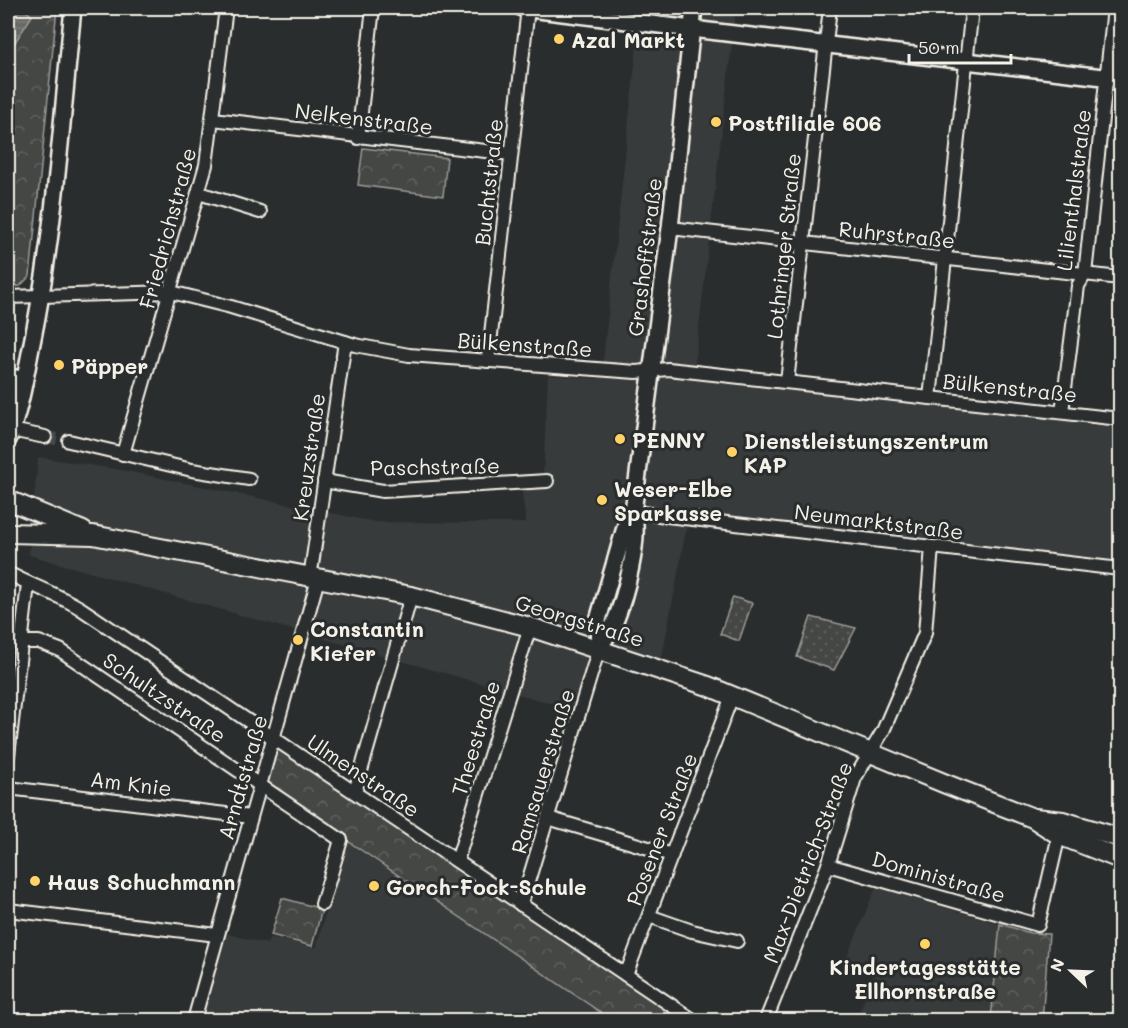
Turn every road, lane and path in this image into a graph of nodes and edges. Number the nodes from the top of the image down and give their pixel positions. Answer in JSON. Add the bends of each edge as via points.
{"nodes":[{"id":1,"x":73,"y":8,"type":"edge"},
{"id":2,"x":226,"y":8,"type":"edge"},
{"id":3,"x":373,"y":8,"type":"edge"},
{"id":4,"x":522,"y":8,"type":"edge"},
{"id":5,"x":528,"y":8,"type":"edge"},
{"id":6,"x":694,"y":8,"type":"edge"},
{"id":7,"x":830,"y":8,"type":"edge"},
{"id":8,"x":972,"y":8,"type":"edge"},
{"id":9,"x":1114,"y":8,"type":"edge"},
{"id":10,"x":692,"y":29,"type":"junction"},
{"id":11,"x":826,"y":44,"type":"junction"},
{"id":12,"x":966,"y":61,"type":"junction"},
{"id":13,"x":1114,"y":78,"type":"edge"},
{"id":14,"x":213,"y":119,"type":"junction"},
{"id":15,"x":358,"y":138,"type":"junction"},
{"id":16,"x":511,"y":154,"type":"junction"},
{"id":17,"x":199,"y":193,"type":"junction"},
{"id":18,"x":260,"y":212,"type":"dead end"},
{"id":19,"x":670,"y":228,"type":"junction"},
{"id":20,"x":803,"y":243,"type":"junction"},
{"id":21,"x":945,"y":259,"type":"junction"},
{"id":22,"x":1085,"y":274,"type":"junction"},
{"id":23,"x":1120,"y":278,"type":"edge"},
{"id":24,"x":171,"y":292,"type":"junction"},
{"id":25,"x":41,"y":296,"type":"junction"},
{"id":26,"x":8,"y":297,"type":"edge"},
{"id":27,"x":34,"y":334,"type":"junction"},
{"id":28,"x":345,"y":342,"type":"junction"},
{"id":29,"x":24,"y":357,"type":"junction"},
{"id":30,"x":488,"y":361,"type":"junction"},
{"id":31,"x":651,"y":370,"type":"junction"},
{"id":32,"x":8,"y":382,"type":"edge"},
{"id":33,"x":787,"y":382,"type":"junction"},
{"id":34,"x":930,"y":398,"type":"junction"},
{"id":35,"x":8,"y":403,"type":"edge"},
{"id":36,"x":1062,"y":412,"type":"junction"},
{"id":37,"x":1120,"y":419,"type":"edge"},
{"id":38,"x":9,"y":435,"type":"edge"},
{"id":39,"x":45,"y":437,"type":"tunnel mouth"},
{"id":40,"x":69,"y":441,"type":"tunnel mouth"},
{"id":41,"x":123,"y":454,"type":"junction"},
{"id":42,"x":249,"y":479,"type":"dead end"},
{"id":43,"x":324,"y":481,"type":"junction"},
{"id":44,"x":547,"y":481,"type":"dead end"},
{"id":45,"x":8,"y":500,"type":"edge"},
{"id":46,"x":633,"y":512,"type":"junction"},
{"id":47,"x":8,"y":533,"type":"edge"},
{"id":48,"x":93,"y":535,"type":"junction"},
{"id":49,"x":932,"y":547,"type":"junction"},
{"id":50,"x":1120,"y":569,"type":"edge"},
{"id":51,"x":8,"y":573,"type":"edge"},
{"id":52,"x":314,"y":579,"type":"junction"},
{"id":53,"x":28,"y":584,"type":"junction"},
{"id":54,"x":411,"y":596,"type":"junction"},
{"id":55,"x":530,"y":627,"type":"junction"},
{"id":56,"x":21,"y":642,"type":"junction"},
{"id":57,"x":599,"y":648,"type":"junction"},
{"id":58,"x":732,"y":696,"type":"junction"},
{"id":59,"x":273,"y":737,"type":"junction"},
{"id":60,"x":871,"y":753,"type":"junction"},
{"id":61,"x":8,"y":756,"type":"edge"},
{"id":62,"x":260,"y":784,"type":"junction"},
{"id":63,"x":8,"y":788,"type":"edge"},
{"id":64,"x":355,"y":792,"type":"junction"},
{"id":65,"x":251,"y":817,"type":"junction"},
{"id":66,"x":548,"y":818,"type":"junction"},
{"id":67,"x":1034,"y":818,"type":"junction"},
{"id":68,"x":1059,"y":835,"type":"junction"},
{"id":69,"x":1120,"y":838,"type":"edge"},
{"id":70,"x":672,"y":855,"type":"junction"},
{"id":71,"x":1120,"y":859,"type":"edge"},
{"id":72,"x":457,"y":861,"type":"junction"},
{"id":73,"x":828,"y":865,"type":"junction"},
{"id":74,"x":322,"y":904,"type":"dead end"},
{"id":75,"x":521,"y":905,"type":"junction"},
{"id":76,"x":8,"y":910,"type":"edge"},
{"id":77,"x":649,"y":916,"type":"junction"},
{"id":78,"x":217,"y":935,"type":"junction"},
{"id":79,"x":737,"y":941,"type":"dead end"},
{"id":80,"x":626,"y":975,"type":"junction"},
{"id":81,"x":194,"y":1020,"type":"edge"},
{"id":82,"x":693,"y":1020,"type":"edge"},
{"id":83,"x":766,"y":1020,"type":"edge"}],
"edges":[{"from":1,"to":25,"type":"street"},
{"from":2,"to":14,"type":"street","name":"Friedrichstraße"},
{"from":3,"to":15,"type":"street"},
{"from":4,"to":5,"type":"street"},
{"from":5,"to":10,"type":"street"},
{"from":5,"to":16,"type":"street","name":"Buchtstraße"},
{"from":6,"to":10,"type":"street","name":"Grashoffstraße"},
{"from":7,"to":11,"type":"street","name":"Lothringer Straße"},
{"from":8,"to":12,"type":"street"},
{"from":9,"to":13,"type":"street","name":"Lilienthalstraße"},
{"from":10,"to":11,"type":"street"},
{"from":10,"to":19,"type":"street","name":"Grashoffstraße"},
{"from":11,"to":12,"type":"street"},
{"from":11,"to":20,"type":"street","name":"Lothringer Straße"},
{"from":12,"to":13,"type":"street"},
{"from":12,"to":21,"type":"street"},
{"from":13,"to":22,"type":"street","name":"Lilienthalstraße"},
{"from":14,"to":15,"type":"street","name":"Nelkenstraße"},
{"from":14,"to":17,"type":"street","name":"Friedrichstraße"},
{"from":15,"to":16,"type":"street","name":"Nelkenstraße"},
{"from":16,"to":30,"type":"street","name":"Buchtstraße"},
{"from":17,"to":18,"type":"street"},
{"from":17,"to":24,"type":"street","name":"Friedrichstraße"},
{"from":19,"to":20,"type":"street","name":"Ruhrstraße"},
{"from":19,"to":31,"type":"street","name":"Grashoffstraße"},
{"from":20,"to":21,"type":"street","name":"Ruhrstraße"},
{"from":20,"to":33,"type":"street","name":"Lothringer Straße"},
{"from":21,"to":22,"type":"street","name":"Ruhrstraße"},
{"from":21,"to":34,"type":"street"},
{"from":22,"to":23,"type":"street","name":"Ruhrstraße"},
{"from":22,"to":36,"type":"street","name":"Lilienthalstraße","via":[[1078,286]]},
{"from":24,"to":25,"type":"street","name":"Bülkenstraße"},
{"from":24,"to":28,"type":"street","name":"Bülkenstraße"},
{"from":24,"to":41,"type":"street","name":"Friedrichstraße"},
{"from":25,"to":26,"type":"street","name":"Bülkenstraße"},
{"from":25,"to":27,"type":"street"},
{"from":27,"to":29,"type":"street"},
{"from":27,"to":38,"type":"street"},
{"from":28,"to":30,"type":"street","name":"Bülkenstraße","via":[[409,355]]},
{"from":28,"to":43,"type":"street","name":"Kreuzstraße"},
{"from":29,"to":32,"type":"street"},
{"from":29,"to":35,"type":"street"},
{"from":30,"to":31,"type":"street","name":"Bülkenstraße"},
{"from":31,"to":33,"type":"street","name":"Bülkenstraße"},
{"from":31,"to":46,"type":"street","name":"Grashoffstraße"},
{"from":33,"to":34,"type":"street","name":"Bülkenstraße"},
{"from":34,"to":36,"type":"street","name":"Bülkenstraße"},
{"from":36,"to":37,"type":"street","name":"Bülkenstraße"},
{"from":38,"to":39,"type":"street"},
{"from":40,"to":41,"type":"street"},
{"from":41,"to":42,"type":"street"},
{"from":43,"to":44,"type":"street","name":"Paschstraße","via":[[383,491]]},
{"from":43,"to":52,"type":"street","name":"Kreuzstraße"},
{"from":45,"to":48,"type":"main road","name":"Georgstraße"},
{"from":46,"to":49,"type":"street","name":"Neumarktstraße"},
{"from":46,"to":57,"type":"street","name":"Grashoffstraße","via":[[598,620]]},
{"from":47,"to":48,"type":"main road","name":"Georgstraße"},
{"from":48,"to":52,"type":"main road","name":"Georgstraße"},
{"from":49,"to":50,"type":"street","name":"Neumarktstraße"},
{"from":49,"to":60,"type":"street","name":"Max-Dietrich-Straße","via":[[925,633]]},
{"from":51,"to":53,"type":"street","name":"Ulmenstraße"},
{"from":52,"to":54,"type":"main road","name":"Georgstraße"},
{"from":52,"to":59,"type":"street","name":"Arndtstraße"},
{"from":53,"to":56,"type":"street"},
{"from":53,"to":59,"type":"street","name":"Ulmenstraße","via":[[71,603]]},
{"from":54,"to":55,"type":"main road","name":"Georgstraße"},
{"from":54,"to":64,"type":"street"},
{"from":55,"to":57,"type":"main road","name":"Georgstraße"},
{"from":55,"to":72,"type":"street","name":"Theestraße"},
{"from":56,"to":61,"type":"street"},
{"from":56,"to":62,"type":"street","name":"Schultzstraße","via":[[39,642],[60,650]]},
{"from":57,"to":58,"type":"main road","name":"Georgstraße"},
{"from":57,"to":66,"type":"street","name":"Ramsauerstraße"},
{"from":58,"to":60,"type":"main road","name":"Georgstraße"},
{"from":58,"to":70,"type":"street","name":"Posener Straße"},
{"from":59,"to":62,"type":"street","name":"Arndtstraße"},
{"from":59,"to":64,"type":"street","name":"Ulmenstraße"},
{"from":60,"to":67,"type":"main road","name":"Georgstraße"},
{"from":60,"to":73,"type":"street","name":"Max-Dietrich-Straße","via":[[855,778]]},
{"from":62,"to":65,"type":"street","name":"Arndtstraße"},
{"from":62,"to":74,"type":"street","name":"Schultzstraße","via":[[341,840]]},
{"from":63,"to":65,"type":"street","name":"Am Knie"},
{"from":64,"to":72,"type":"street","name":"Ulmenstraße"},
{"from":65,"to":78,"type":"street","name":"Arndtstraße"},
{"from":66,"to":70,"type":"street"},
{"from":66,"to":75,"type":"street","name":"Ramsauerstraße"},
{"from":67,"to":68,"type":"main road","name":"Georgstraße"},
{"from":67,"to":69,"type":"main road","name":"Georgstraße","via":[[1064,821]]},
{"from":68,"to":71,"type":"main road","name":"Georgstraße"},
{"from":68,"to":73,"type":"street","name":"Doministraße","via":[[1038,925]]},
{"from":70,"to":77,"type":"street","name":"Posener Straße"},
{"from":72,"to":75,"type":"street","name":"Ulmenstraße"},
{"from":73,"to":83,"type":"street","name":"Max-Dietrich-Straße"},
{"from":75,"to":80,"type":"street","name":"Ulmenstraße"},
{"from":76,"to":78,"type":"street"},
{"from":77,"to":79,"type":"street"},
{"from":77,"to":80,"type":"street","name":"Posener Straße"},
{"from":78,"to":81,"type":"street","name":"Arndtstraße"},
{"from":80,"to":82,"type":"street","name":"Ulmenstraße"}]}
